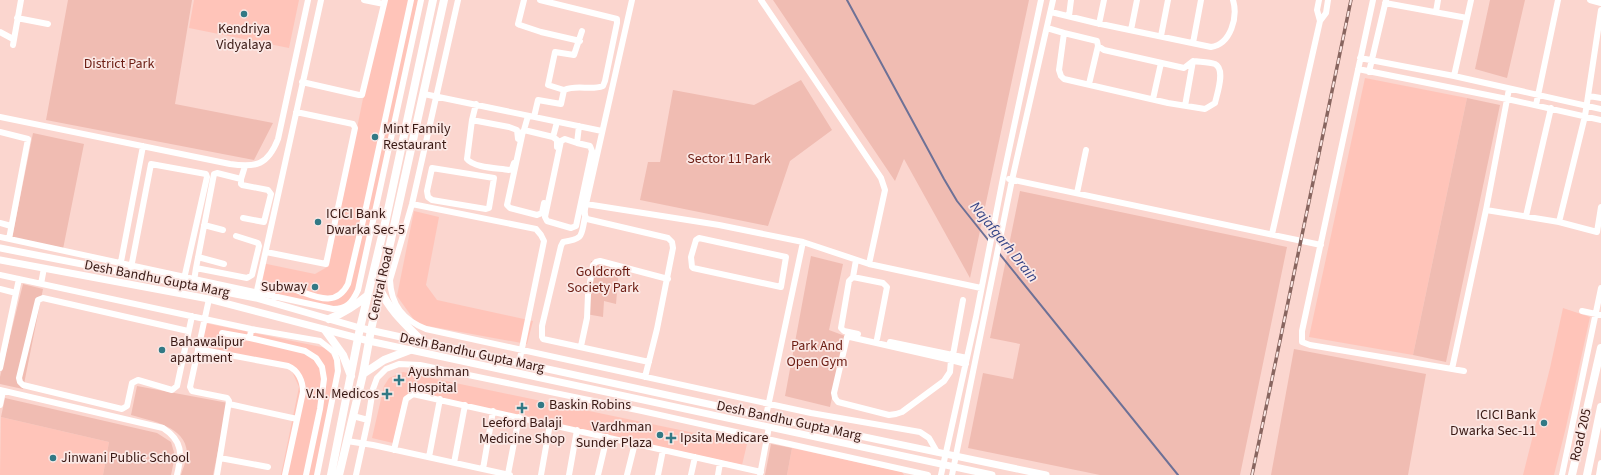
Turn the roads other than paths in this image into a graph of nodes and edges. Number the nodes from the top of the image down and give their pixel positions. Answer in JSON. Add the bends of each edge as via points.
{"nodes":[{"id":1,"x":21,"y":0,"type":"edge"},
{"id":2,"x":308,"y":0,"type":"edge"},
{"id":3,"x":321,"y":0,"type":"edge"},
{"id":4,"x":364,"y":0,"type":"edge"},
{"id":5,"x":411,"y":0,"type":"edge"},
{"id":6,"x":421,"y":0,"type":"edge"},
{"id":7,"x":433,"y":0,"type":"edge"},
{"id":8,"x":444,"y":0,"type":"edge"},
{"id":9,"x":458,"y":0,"type":"edge"},
{"id":10,"x":524,"y":0,"type":"edge"},
{"id":11,"x":540,"y":0,"type":"edge"},
{"id":12,"x":632,"y":0,"type":"edge"},
{"id":13,"x":761,"y":0,"type":"edge"},
{"id":14,"x":1041,"y":0,"type":"edge"},
{"id":15,"x":1054,"y":0,"type":"edge"},
{"id":16,"x":1071,"y":0,"type":"edge"},
{"id":17,"x":1104,"y":0,"type":"edge"},
{"id":18,"x":1137,"y":0,"type":"edge"},
{"id":19,"x":1168,"y":0,"type":"edge"},
{"id":20,"x":1201,"y":0,"type":"edge"},
{"id":21,"x":1233,"y":0,"type":"edge"},
{"id":22,"x":1320,"y":0,"type":"edge"},
{"id":23,"x":1328,"y":0,"type":"edge"},
{"id":24,"x":1373,"y":0,"type":"edge"},
{"id":25,"x":1438,"y":0,"type":"edge"},
{"id":26,"x":1471,"y":0,"type":"edge"},
{"id":27,"x":1558,"y":0,"type":"edge"},
{"id":28,"x":1590,"y":0,"type":"edge"},
{"id":29,"x":1386,"y":1,"type":"edge"},
{"id":30,"x":384,"y":2,"type":"edge"},
{"id":31,"x":1601,"y":3,"type":"edge"},
{"id":32,"x":1601,"y":10,"type":"edge"},
{"id":33,"x":1051,"y":12,"type":"junction"},
{"id":34,"x":1436,"y":12,"type":"junction"},
{"id":35,"x":1069,"y":16,"type":"junction"},
{"id":36,"x":17,"y":18,"type":"junction"},
{"id":37,"x":1467,"y":18,"type":"junction"},
{"id":38,"x":1320,"y":21,"type":"junction"},
{"id":39,"x":48,"y":24,"type":"dead end"},
{"id":40,"x":1099,"y":24,"type":"junction"},
{"id":41,"x":1047,"y":28,"type":"junction"},
{"id":42,"x":1131,"y":30,"type":"junction"},
{"id":43,"x":582,"y":31,"type":"dead end"},
{"id":44,"x":0,"y":32,"type":"edge"},
{"id":45,"x":1064,"y":33,"type":"junction"},
{"id":46,"x":1161,"y":36,"type":"junction"},
{"id":47,"x":580,"y":41,"type":"junction"},
{"id":48,"x":1193,"y":43,"type":"junction"},
{"id":49,"x":1098,"y":46,"type":"junction"},
{"id":50,"x":1360,"y":58,"type":"junction"},
{"id":51,"x":1193,"y":61,"type":"junction"},
{"id":52,"x":1372,"y":61,"type":"junction"},
{"id":53,"x":1160,"y":63,"type":"junction"},
{"id":54,"x":1358,"y":69,"type":"junction"},
{"id":55,"x":1369,"y":72,"type":"junction"},
{"id":56,"x":1454,"y":76,"type":"junction"},
{"id":57,"x":302,"y":82,"type":"junction"},
{"id":58,"x":1089,"y":84,"type":"junction"},
{"id":59,"x":1509,"y":89,"type":"junction"},
{"id":60,"x":564,"y":90,"type":"junction"},
{"id":61,"x":424,"y":94,"type":"junction"},
{"id":62,"x":1538,"y":95,"type":"junction"},
{"id":63,"x":1589,"y":96,"type":"junction"},
{"id":64,"x":436,"y":97,"type":"junction"},
{"id":65,"x":1601,"y":98,"type":"edge"},
{"id":66,"x":1153,"y":99,"type":"junction"},
{"id":67,"x":1507,"y":99,"type":"junction"},
{"id":68,"x":476,"y":104,"type":"junction"},
{"id":69,"x":1536,"y":105,"type":"junction"},
{"id":70,"x":1185,"y":106,"type":"junction"},
{"id":71,"x":1587,"y":107,"type":"junction"},
{"id":72,"x":1551,"y":108,"type":"junction"},
{"id":73,"x":1601,"y":109,"type":"edge"},
{"id":74,"x":296,"y":112,"type":"junction"},
{"id":75,"x":386,"y":114,"type":"junction"},
{"id":76,"x":531,"y":116,"type":"junction"},
{"id":77,"x":1585,"y":116,"type":"junction"},
{"id":78,"x":0,"y":117,"type":"edge"},
{"id":79,"x":396,"y":117,"type":"junction"},
{"id":80,"x":472,"y":120,"type":"junction"},
{"id":81,"x":1601,"y":120,"type":"edge"},
{"id":82,"x":557,"y":122,"type":"junction"},
{"id":83,"x":579,"y":126,"type":"junction"},
{"id":84,"x":524,"y":130,"type":"junction"},
{"id":85,"x":602,"y":131,"type":"junction"},
{"id":86,"x":0,"y":132,"type":"edge"},
{"id":87,"x":553,"y":137,"type":"junction"},
{"id":88,"x":577,"y":143,"type":"junction"},
{"id":89,"x":143,"y":146,"type":"junction"},
{"id":90,"x":156,"y":149,"type":"junction"},
{"id":91,"x":1086,"y":150,"type":"dead end"},
{"id":92,"x":153,"y":163,"type":"junction"},
{"id":93,"x":244,"y":166,"type":"junction"},
{"id":94,"x":420,"y":166,"type":"junction"},
{"id":95,"x":432,"y":168,"type":"junction"},
{"id":96,"x":1003,"y":178,"type":"junction"},
{"id":97,"x":241,"y":179,"type":"junction"},
{"id":98,"x":1012,"y":180,"type":"junction"},
{"id":99,"x":1077,"y":193,"type":"junction"},
{"id":100,"x":412,"y":204,"type":"junction"},
{"id":101,"x":586,"y":204,"type":"junction"},
{"id":102,"x":1601,"y":207,"type":"edge"},
{"id":103,"x":1486,"y":210,"type":"junction"},
{"id":104,"x":1526,"y":216,"type":"junction"},
{"id":105,"x":585,"y":217,"type":"junction"},
{"id":106,"x":243,"y":218,"type":"dead end"},
{"id":107,"x":1559,"y":222,"type":"junction"},
{"id":108,"x":0,"y":223,"type":"edge"},
{"id":109,"x":204,"y":225,"type":"junction"},
{"id":110,"x":11,"y":226,"type":"junction"},
{"id":111,"x":223,"y":230,"type":"dead end"},
{"id":112,"x":1272,"y":234,"type":"junction"},
{"id":113,"x":236,"y":236,"type":"dead end"},
{"id":114,"x":0,"y":237,"type":"edge"},
{"id":115,"x":9,"y":239,"type":"junction"},
{"id":116,"x":803,"y":242,"type":"junction"},
{"id":117,"x":1321,"y":245,"type":"junction"},
{"id":118,"x":0,"y":248,"type":"edge"},
{"id":119,"x":266,"y":252,"type":"junction"},
{"id":120,"x":198,"y":257,"type":"junction"},
{"id":121,"x":786,"y":257,"type":"junction"},
{"id":122,"x":0,"y":260,"type":"edge"},
{"id":123,"x":856,"y":260,"type":"junction"},
{"id":124,"x":799,"y":261,"type":"junction"},
{"id":125,"x":121,"y":263,"type":"junction"},
{"id":126,"x":224,"y":264,"type":"dead end"},
{"id":127,"x":868,"y":264,"type":"junction"},
{"id":128,"x":131,"y":265,"type":"junction"},
{"id":129,"x":44,"y":268,"type":"junction"},
{"id":130,"x":196,"y":268,"type":"junction"},
{"id":131,"x":119,"y":271,"type":"junction"},
{"id":132,"x":130,"y":273,"type":"junction"},
{"id":133,"x":0,"y":275,"type":"edge"},
{"id":134,"x":854,"y":277,"type":"junction"},
{"id":135,"x":19,"y":279,"type":"junction"},
{"id":136,"x":668,"y":279,"type":"junction"},
{"id":137,"x":184,"y":280,"type":"junction"},
{"id":138,"x":194,"y":282,"type":"junction"},
{"id":139,"x":43,"y":284,"type":"junction"},
{"id":140,"x":981,"y":288,"type":"junction"},
{"id":141,"x":1601,"y":288,"type":"edge"},
{"id":142,"x":0,"y":289,"type":"edge"},
{"id":143,"x":380,"y":289,"type":"junction"},
{"id":144,"x":16,"y":293,"type":"junction"},
{"id":145,"x":272,"y":294,"type":"junction"},
{"id":146,"x":256,"y":295,"type":"junction"},
{"id":147,"x":368,"y":295,"type":"junction"},
{"id":148,"x":43,"y":298,"type":"junction"},
{"id":149,"x":209,"y":299,"type":"junction"},
{"id":150,"x":963,"y":300,"type":"dead end"},
{"id":151,"x":270,"y":302,"type":"junction"},
{"id":152,"x":1582,"y":311,"type":"dead end"},
{"id":153,"x":1599,"y":314,"type":"edge"},
{"id":154,"x":192,"y":316,"type":"junction"},
{"id":155,"x":206,"y":319,"type":"junction"},
{"id":156,"x":329,"y":319,"type":"junction"},
{"id":157,"x":360,"y":328,"type":"junction"},
{"id":158,"x":251,"y":329,"type":"junction"},
{"id":159,"x":325,"y":330,"type":"junction"},
{"id":160,"x":371,"y":330,"type":"junction"},
{"id":161,"x":188,"y":332,"type":"junction"},
{"id":162,"x":222,"y":333,"type":"dead end"},
{"id":163,"x":250,"y":338,"type":"junction"},
{"id":164,"x":358,"y":338,"type":"junction"},
{"id":165,"x":877,"y":339,"type":"junction"},
{"id":166,"x":369,"y":341,"type":"junction"},
{"id":167,"x":422,"y":341,"type":"junction"},
{"id":168,"x":581,"y":346,"type":"junction"},
{"id":169,"x":1601,"y":348,"type":"edge"},
{"id":170,"x":198,"y":349,"type":"junction"},
{"id":171,"x":522,"y":349,"type":"junction"},
{"id":172,"x":410,"y":350,"type":"junction"},
{"id":173,"x":952,"y":358,"type":"junction"},
{"id":174,"x":966,"y":361,"type":"junction"},
{"id":175,"x":649,"y":362,"type":"junction"},
{"id":176,"x":519,"y":363,"type":"junction"},
{"id":177,"x":0,"y":368,"type":"edge"},
{"id":178,"x":1452,"y":369,"type":"junction"},
{"id":179,"x":1464,"y":371,"type":"dead end"},
{"id":180,"x":363,"y":374,"type":"junction"},
{"id":181,"x":351,"y":377,"type":"junction"},
{"id":182,"x":645,"y":377,"type":"junction"},
{"id":183,"x":1,"y":390,"type":"edge"},
{"id":184,"x":440,"y":399,"type":"junction"},
{"id":185,"x":229,"y":404,"type":"junction"},
{"id":186,"x":769,"y":404,"type":"junction"},
{"id":187,"x":0,"y":405,"type":"edge"},
{"id":188,"x":465,"y":405,"type":"junction"},
{"id":189,"x":1601,"y":407,"type":"edge"},
{"id":190,"x":493,"y":411,"type":"junction"},
{"id":191,"x":353,"y":416,"type":"junction"},
{"id":192,"x":766,"y":416,"type":"junction"},
{"id":193,"x":519,"y":417,"type":"junction"},
{"id":194,"x":297,"y":419,"type":"junction"},
{"id":195,"x":368,"y":420,"type":"junction"},
{"id":196,"x":550,"y":424,"type":"junction"},
{"id":197,"x":769,"y":427,"type":"junction"},
{"id":198,"x":577,"y":430,"type":"junction"},
{"id":199,"x":607,"y":437,"type":"junction"},
{"id":200,"x":767,"y":439,"type":"junction"},
{"id":201,"x":347,"y":441,"type":"junction"},
{"id":202,"x":363,"y":443,"type":"junction"},
{"id":203,"x":634,"y":443,"type":"junction"},
{"id":204,"x":313,"y":447,"type":"junction"},
{"id":205,"x":322,"y":449,"type":"junction"},
{"id":206,"x":394,"y":450,"type":"junction"},
{"id":207,"x":663,"y":450,"type":"junction"},
{"id":208,"x":937,"y":452,"type":"junction"},
{"id":209,"x":946,"y":454,"type":"junction"},
{"id":210,"x":955,"y":456,"type":"junction"},
{"id":211,"x":429,"y":457,"type":"junction"},
{"id":212,"x":695,"y":457,"type":"junction"},
{"id":213,"x":220,"y":458,"type":"junction"},
{"id":214,"x":454,"y":463,"type":"junction"},
{"id":215,"x":720,"y":463,"type":"junction"},
{"id":216,"x":943,"y":464,"type":"junction"},
{"id":217,"x":1601,"y":464,"type":"edge"},
{"id":218,"x":954,"y":466,"type":"junction"},
{"id":219,"x":268,"y":467,"type":"dead end"},
{"id":220,"x":483,"y":469,"type":"junction"},
{"id":221,"x":746,"y":472,"type":"edge"},
{"id":222,"x":761,"y":473,"type":"edge"},
{"id":223,"x":909,"y":473,"type":"edge"},
{"id":224,"x":177,"y":475,"type":"edge"},
{"id":225,"x":217,"y":475,"type":"edge"},
{"id":226,"x":285,"y":475,"type":"edge"},
{"id":227,"x":306,"y":475,"type":"edge"},
{"id":228,"x":317,"y":475,"type":"edge"},
{"id":229,"x":331,"y":475,"type":"edge"},
{"id":230,"x":339,"y":475,"type":"edge"},
{"id":231,"x":356,"y":475,"type":"edge"},
{"id":232,"x":509,"y":475,"type":"edge"},
{"id":233,"x":540,"y":475,"type":"edge"},
{"id":234,"x":570,"y":475,"type":"edge"},
{"id":235,"x":598,"y":475,"type":"edge"},
{"id":236,"x":627,"y":475,"type":"edge"},
{"id":237,"x":658,"y":475,"type":"edge"},
{"id":238,"x":691,"y":475,"type":"edge"},
{"id":239,"x":718,"y":475,"type":"edge"},
{"id":240,"x":928,"y":475,"type":"edge"},
{"id":241,"x":941,"y":475,"type":"edge"},
{"id":242,"x":952,"y":475,"type":"edge"},
{"id":243,"x":992,"y":475,"type":"edge"},
{"id":244,"x":1046,"y":475,"type":"edge"},
{"id":245,"x":1562,"y":475,"type":"edge"},
{"id":246,"x":1572,"y":475,"type":"edge"},
{"id":247,"x":1587,"y":475,"type":"edge"},
{"id":248,"x":1599,"y":475,"type":"edge"}],
"edges":[{"from":1,"to":36,"type":"street"},
{"from":2,"to":93,"type":"street","via":[[273,152],[265,161]]},
{"from":3,"to":57,"type":"street"},
{"from":4,"to":30,"type":"street"},
{"from":5,"to":75,"type":"street"},
{"from":6,"to":79,"type":"street"},
{"from":7,"to":147,"type":"main road","name":"Central Road"},
{"from":8,"to":61,"type":"main road","name":"Central Road"},
{"from":9,"to":64,"type":"street"},
{"from":10,"to":47,"type":"street","via":[[518,24]]},
{"from":11,"to":60,"type":"street","via":[[617,19],[602,86],[571,87]]},
{"from":12,"to":85,"type":"street"},
{"from":13,"to":127,"type":"street","via":[[881,178],[885,190]]},
{"from":14,"to":96,"type":"street"},
{"from":15,"to":33,"type":"street"},
{"from":16,"to":35,"type":"street"},
{"from":17,"to":40,"type":"street"},
{"from":18,"to":42,"type":"street"},
{"from":19,"to":46,"type":"street"},
{"from":20,"to":48,"type":"street"},
{"from":21,"to":48,"type":"street","via":[[1235,7],[1232,29],[1225,40],[1211,47]]},
{"from":22,"to":38,"type":"street","via":[[1317,10]]},
{"from":23,"to":38,"type":"street","via":[[1326,13]]},
{"from":24,"to":50,"type":"street"},
{"from":25,"to":34,"type":"street"},
{"from":26,"to":37,"type":"street"},
{"from":27,"to":62,"type":"street"},
{"from":28,"to":31,"type":"street"},
{"from":29,"to":34,"type":"street"},
{"from":29,"to":52,"type":"street"},
{"from":30,"to":57,"type":"street","via":[[362,95]]},
{"from":32,"to":63,"type":"street"},
{"from":33,"to":35,"type":"street"},
{"from":33,"to":41,"type":"street"},
{"from":34,"to":37,"type":"street"},
{"from":35,"to":40,"type":"street"},
{"from":36,"to":39,"type":"street"},
{"from":36,"to":44,"type":"street","via":[[13,42]]},
{"from":37,"to":56,"type":"street"},
{"from":38,"to":112,"type":"street"},
{"from":40,"to":42,"type":"street"},
{"from":41,"to":45,"type":"street"},
{"from":41,"to":98,"type":"street"},
{"from":42,"to":46,"type":"street"},
{"from":43,"to":47,"type":"street"},
{"from":45,"to":49,"type":"street","via":[[1097,42]]},
{"from":45,"to":58,"type":"street","via":[[1059,70],[1061,76]]},
{"from":46,"to":48,"type":"street"},
{"from":47,"to":60,"type":"street","via":[[574,55],[556,52],[548,85]]},
{"from":49,"to":53,"type":"street","via":[[1104,50]]},
{"from":49,"to":58,"type":"street"},
{"from":50,"to":52,"type":"street"},
{"from":50,"to":54,"type":"street"},
{"from":51,"to":53,"type":"street","via":[[1184,68]]},
{"from":51,"to":70,"type":"street"},
{"from":51,"to":70,"type":"street","via":[[1216,64],[1221,73],[1215,103],[1205,109]]},
{"from":52,"to":55,"type":"street"},
{"from":52,"to":56,"type":"street"},
{"from":53,"to":66,"type":"street"},
{"from":54,"to":55,"type":"street"},
{"from":54,"to":117,"type":"street"},
{"from":55,"to":67,"type":"street"},
{"from":56,"to":59,"type":"street"},
{"from":57,"to":74,"type":"street"},
{"from":58,"to":66,"type":"street"},
{"from":59,"to":62,"type":"street"},
{"from":59,"to":67,"type":"street"},
{"from":60,"to":76,"type":"street","via":[[561,104],[538,100]]},
{"from":61,"to":64,"type":"street"},
{"from":61,"to":143,"type":"main road","name":"Central Road"},
{"from":62,"to":69,"type":"street"},
{"from":62,"to":71,"type":"street"},
{"from":63,"to":65,"type":"street"},
{"from":63,"to":71,"type":"street"},
{"from":64,"to":68,"type":"street"},
{"from":64,"to":94,"type":"street"},
{"from":66,"to":70,"type":"street"},
{"from":67,"to":69,"type":"street"},
{"from":67,"to":103,"type":"street"},
{"from":68,"to":76,"type":"street"},
{"from":68,"to":80,"type":"street"},
{"from":69,"to":72,"type":"street"},
{"from":71,"to":73,"type":"street"},
{"from":71,"to":77,"type":"street"},
{"from":72,"to":77,"type":"street"},
{"from":72,"to":104,"type":"street"},
{"from":74,"to":119,"type":"street"},
{"from":74,"to":119,"type":"street","via":[[353,124],[355,128],[328,263]]},
{"from":75,"to":79,"type":"street"},
{"from":75,"to":145,"type":"street","via":[[365,212],[344,292],[332,299],[278,286]]},
{"from":76,"to":82,"type":"street"},
{"from":76,"to":84,"type":"street"},
{"from":77,"to":81,"type":"street"},
{"from":77,"to":107,"type":"street"},
{"from":78,"to":89,"type":"street"},
{"from":79,"to":145,"type":"street","via":[[354,300],[341,309],[332,309]]},
{"from":80,"to":80,"type":"street","via":[[467,154],[470,163],[512,169],[519,136],[517,130]]},
{"from":82,"to":83,"type":"street"},
{"from":82,"to":87,"type":"street"},
{"from":83,"to":85,"type":"street"},
{"from":83,"to":88,"type":"street"},
{"from":84,"to":87,"type":"street"},
{"from":84,"to":87,"type":"street","via":[[507,205],[537,215],[542,213],[558,142]]},
{"from":85,"to":101,"type":"street"},
{"from":86,"to":110,"type":"street","via":[[28,139]]},
{"from":88,"to":88,"type":"street","via":[[590,146],[592,151],[576,226],[572,228],[548,221],[545,217],[561,141],[565,139]]},
{"from":89,"to":90,"type":"street"},
{"from":89,"to":125,"type":"street"},
{"from":90,"to":92,"type":"street"},
{"from":90,"to":93,"type":"street"},
{"from":91,"to":99,"type":"street"},
{"from":92,"to":128,"type":"street","via":[[150,165]]},
{"from":92,"to":137,"type":"street","via":[[207,175]]},
{"from":93,"to":97,"type":"street"},
{"from":94,"to":95,"type":"street"},
{"from":94,"to":100,"type":"street"},
{"from":95,"to":95,"type":"street","via":[[427,191],[428,197],[432,200],[489,208],[494,178]]},
{"from":96,"to":98,"type":"street"},
{"from":96,"to":140,"type":"street"},
{"from":97,"to":106,"type":"street","via":[[242,185],[268,190],[271,194],[264,222]]},
{"from":97,"to":109,"type":"street","via":[[214,174]]},
{"from":98,"to":99,"type":"street"},
{"from":98,"to":210,"type":"street"},
{"from":99,"to":112,"type":"street"},
{"from":100,"to":171,"type":"street","via":[[390,280],[392,297],[403,315],[414,324],[426,328]]},
{"from":100,"to":171,"type":"street","via":[[536,230],[541,235],[544,241]]},
{"from":101,"to":105,"type":"street"},
{"from":101,"to":116,"type":"street","via":[[719,225]]},
{"from":102,"to":107,"type":"street","via":[[1597,232]]},
{"from":103,"to":104,"type":"street"},
{"from":103,"to":178,"type":"street"},
{"from":104,"to":107,"type":"street"},
{"from":105,"to":136,"type":"street","via":[[668,238],[673,248]]},
{"from":105,"to":168,"type":"street","via":[[581,235],[575,241],[563,242],[561,246],[542,326],[543,339]]},
{"from":108,"to":110,"type":"street"},
{"from":109,"to":111,"type":"street"},
{"from":109,"to":120,"type":"street"},
{"from":110,"to":115,"type":"street"},
{"from":112,"to":117,"type":"street"},
{"from":113,"to":130,"type":"street","via":[[258,243],[250,277]]},
{"from":114,"to":115,"type":"street"},
{"from":115,"to":125,"type":"street"},
{"from":116,"to":123,"type":"street"},
{"from":116,"to":124,"type":"street"},
{"from":117,"to":178,"type":"street","via":[[1302,331],[1302,342]]},
{"from":118,"to":131,"type":"street","name":"Desh Bandhu Gupta Marg"},
{"from":119,"to":146,"type":"street"},
{"from":120,"to":126,"type":"street"},
{"from":120,"to":130,"type":"street"},
{"from":121,"to":121,"type":"street","via":[[779,288],[692,267],[691,257],[699,238]]},
{"from":121,"to":124,"type":"street"},
{"from":122,"to":129,"type":"street","name":"Desh Bandhu Gupta Marg"},
{"from":123,"to":127,"type":"street"},
{"from":123,"to":134,"type":"street"},
{"from":124,"to":186,"type":"street"},
{"from":125,"to":128,"type":"street"},
{"from":125,"to":131,"type":"street"},
{"from":127,"to":140,"type":"street"},
{"from":128,"to":132,"type":"street"},
{"from":128,"to":137,"type":"street"},
{"from":129,"to":139,"type":"street"},
{"from":129,"to":149,"type":"street","name":"Desh Bandhu Gupta Marg"},
{"from":130,"to":138,"type":"street"},
{"from":131,"to":132,"type":"street","name":"Desh Bandhu Gupta Marg"},
{"from":132,"to":137,"type":"street","name":"Desh Bandhu Gupta Marg"},
{"from":133,"to":135,"type":"street"},
{"from":134,"to":165,"type":"street","via":[[883,283],[887,287]]},
{"from":134,"to":165,"type":"street","via":[[849,281],[841,328]]},
{"from":135,"to":139,"type":"street"},
{"from":135,"to":144,"type":"street"},
{"from":136,"to":168,"type":"street","via":[[596,262],[591,276]]},
{"from":136,"to":175,"type":"street"},
{"from":137,"to":138,"type":"street","name":"Desh Bandhu Gupta Marg"},
{"from":138,"to":146,"type":"street","name":"Desh Bandhu Gupta Marg"},
{"from":139,"to":148,"type":"street"},
{"from":139,"to":154,"type":"street"},
{"from":140,"to":174,"type":"street"},
{"from":141,"to":153,"type":"street"},
{"from":142,"to":144,"type":"street"},
{"from":143,"to":160,"type":"main road","name":"Central Road"},
{"from":143,"to":167,"type":"main road","via":[[393,311]]},
{"from":144,"to":177,"type":"street"},
{"from":145,"to":146,"type":"street"},
{"from":145,"to":151,"type":"street"},
{"from":146,"to":151,"type":"street","name":"Desh Bandhu Gupta Marg"},
{"from":147,"to":156,"type":"main road","via":[[341,315]]},
{"from":147,"to":157,"type":"main road","name":"Central Road"},
{"from":148,"to":161,"type":"street"},
{"from":148,"to":161,"type":"street","via":[[38,300],[20,382],[23,385],[122,409],[127,406],[132,383],[135,381],[175,389]]},
{"from":149,"to":155,"type":"street"},
{"from":149,"to":159,"type":"street","name":"Desh Bandhu Gupta Marg"},
{"from":150,"to":173,"type":"street"},
{"from":151,"to":156,"type":"street","name":"Desh Bandhu Gupta Marg"},
{"from":152,"to":153,"type":"street"},
{"from":153,"to":245,"type":"street"},
{"from":154,"to":155,"type":"street"},
{"from":154,"to":161,"type":"street"},
{"from":155,"to":158,"type":"street"},
{"from":155,"to":170,"type":"street"},
{"from":156,"to":157,"type":"street","name":"Desh Bandhu Gupta Marg"},
{"from":157,"to":160,"type":"street","name":"Desh Bandhu Gupta Marg"},
{"from":157,"to":164,"type":"main road","name":"Central Road"},
{"from":158,"to":163,"type":"street"},
{"from":158,"to":205,"type":"street","via":[[320,341],[334,352],[338,371]]},
{"from":159,"to":164,"type":"street","name":"Desh Bandhu Gupta Marg"},
{"from":159,"to":181,"type":"main road","via":[[343,355]]},
{"from":160,"to":166,"type":"main road","name":"Central Road"},
{"from":160,"to":167,"type":"street","name":"Desh Bandhu Gupta Marg"},
{"from":162,"to":163,"type":"street"},
{"from":163,"to":204,"type":"street","via":[[305,351],[316,358],[322,368],[324,379]]},
{"from":164,"to":166,"type":"street","name":"Desh Bandhu Gupta Marg"},
{"from":164,"to":181,"type":"main road","name":"Central Road"},
{"from":165,"to":173,"type":"street"},
{"from":166,"to":172,"type":"street","name":"Desh Bandhu Gupta Marg"},
{"from":166,"to":180,"type":"main road","name":"Central Road"},
{"from":167,"to":176,"type":"street","name":"Desh Bandhu Gupta Marg"},
{"from":168,"to":175,"type":"street"},
{"from":169,"to":246,"type":"main road","name":"Road 205"},
{"from":170,"to":185,"type":"street","via":[[190,390],[227,398]]},
{"from":170,"to":194,"type":"street","via":[[292,367],[303,385]]},
{"from":171,"to":176,"type":"street"},
{"from":171,"to":182,"type":"street"},
{"from":172,"to":180,"type":"main road","via":[[384,360]]},
{"from":172,"to":197,"type":"street","name":"Desh Bandhu Gupta Marg"},
{"from":173,"to":173,"type":"street","via":[[950,372],[944,381],[902,412],[889,415],[838,402],[835,398],[847,337]]},
{"from":173,"to":174,"type":"street"},
{"from":174,"to":209,"type":"street"},
{"from":175,"to":182,"type":"street"},
{"from":176,"to":192,"type":"street","name":"Desh Bandhu Gupta Marg"},
{"from":178,"to":179,"type":"street"},
{"from":180,"to":191,"type":"main road","name":"Central Road"},
{"from":181,"to":229,"type":"main road","name":"Central Road"},
{"from":182,"to":186,"type":"street"},
{"from":183,"to":187,"type":"street"},
{"from":183,"to":224,"type":"street","via":[[163,428],[170,432],[180,449],[181,458]]},
{"from":184,"to":188,"type":"street"},
{"from":184,"to":206,"type":"street","via":[[413,394],[406,399]]},
{"from":184,"to":211,"type":"street"},
{"from":185,"to":194,"type":"street"},
{"from":185,"to":213,"type":"street"},
{"from":186,"to":192,"type":"street"},
{"from":186,"to":208,"type":"street","via":[[920,432],[929,438]]},
{"from":188,"to":190,"type":"street"},
{"from":188,"to":214,"type":"street"},
{"from":189,"to":247,"type":"main road","name":"Road 205"},
{"from":190,"to":193,"type":"street"},
{"from":190,"to":220,"type":"street"},
{"from":191,"to":195,"type":"street"},
{"from":191,"to":201,"type":"main road","name":"Central Road"},
{"from":192,"to":208,"type":"street","name":"Desh Bandhu Gupta Marg"},
{"from":193,"to":196,"type":"street"},
{"from":193,"to":232,"type":"street"},
{"from":194,"to":226,"type":"street"},
{"from":195,"to":200,"type":"street","via":[[377,378],[386,369],[399,364],[420,365]]},
{"from":195,"to":202,"type":"street"},
{"from":196,"to":198,"type":"street"},
{"from":196,"to":233,"type":"street"},
{"from":197,"to":200,"type":"street"},
{"from":197,"to":216,"type":"street","name":"Desh Bandhu Gupta Marg"},
{"from":198,"to":199,"type":"street"},
{"from":198,"to":234,"type":"street"},
{"from":199,"to":203,"type":"street"},
{"from":199,"to":235,"type":"street"},
{"from":200,"to":222,"type":"street"},
{"from":200,"to":223,"type":"street"},
{"from":201,"to":202,"type":"street"},
{"from":201,"to":230,"type":"main road","name":"Central Road"},
{"from":202,"to":206,"type":"street"},
{"from":202,"to":231,"type":"street"},
{"from":203,"to":207,"type":"street"},
{"from":203,"to":236,"type":"street"},
{"from":204,"to":205,"type":"street"},
{"from":204,"to":227,"type":"street"},
{"from":205,"to":228,"type":"street"},
{"from":206,"to":211,"type":"street"},
{"from":207,"to":212,"type":"street"},
{"from":207,"to":237,"type":"street"},
{"from":208,"to":209,"type":"street","name":"Desh Bandhu Gupta Marg"},
{"from":209,"to":210,"type":"street","name":"Desh Bandhu Gupta Marg"},
{"from":209,"to":216,"type":"street"},
{"from":210,"to":218,"type":"street"},
{"from":210,"to":244,"type":"street"},
{"from":211,"to":214,"type":"street"},
{"from":212,"to":215,"type":"street"},
{"from":212,"to":238,"type":"street"},
{"from":213,"to":219,"type":"street"},
{"from":213,"to":225,"type":"street"},
{"from":214,"to":220,"type":"street"},
{"from":215,"to":221,"type":"street"},
{"from":215,"to":239,"type":"street"},
{"from":216,"to":218,"type":"street","name":"Desh Bandhu Gupta Marg"},
{"from":216,"to":241,"type":"street"},
{"from":217,"to":248,"type":"street"},
{"from":218,"to":242,"type":"street"},
{"from":218,"to":243,"type":"street"},
{"from":220,"to":232,"type":"street"},
{"from":221,"to":222,"type":"street"},
{"from":223,"to":240,"type":"street"}]}
